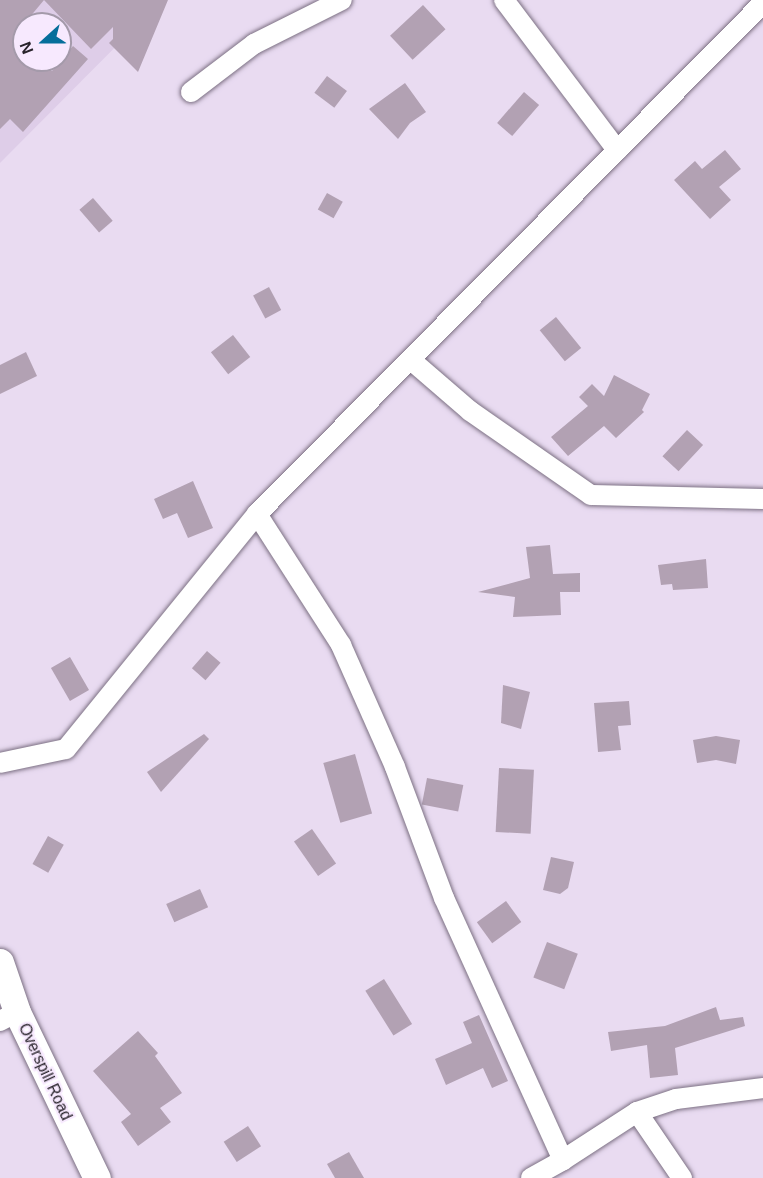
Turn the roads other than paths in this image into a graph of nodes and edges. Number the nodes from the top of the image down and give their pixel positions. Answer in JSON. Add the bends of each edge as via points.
{"nodes":[{"id":1,"x":342,"y":0,"type":"edge"},
{"id":2,"x":504,"y":0,"type":"edge"},
{"id":3,"x":763,"y":3,"type":"edge"},
{"id":4,"x":191,"y":92,"type":"dead end"},
{"id":5,"x":617,"y":150,"type":"junction"},
{"id":6,"x":411,"y":360,"type":"junction"},
{"id":7,"x":763,"y":500,"type":"edge"},
{"id":8,"x":258,"y":514,"type":"junction"},
{"id":9,"x":0,"y":763,"type":"edge"},
{"id":10,"x":0,"y":962,"type":"edge"},
{"id":11,"x":8,"y":1017,"type":"edge"},
{"id":12,"x":763,"y":1088,"type":"edge"},
{"id":13,"x":637,"y":1112,"type":"junction"},
{"id":14,"x":563,"y":1160,"type":"junction"},
{"id":15,"x":97,"y":1178,"type":"edge"},
{"id":16,"x":531,"y":1178,"type":"edge"},
{"id":17,"x":682,"y":1178,"type":"edge"}],
"edges":[{"from":1,"to":4,"type":"street","via":[[254,44]]},
{"from":2,"to":5,"type":"street"},
{"from":3,"to":5,"type":"street"},
{"from":5,"to":6,"type":"street"},
{"from":6,"to":7,"type":"street","via":[[470,411],[591,495]]},
{"from":6,"to":8,"type":"street"},
{"from":8,"to":9,"type":"street","via":[[66,749]]},
{"from":8,"to":14,"type":"street","via":[[341,645],[395,767],[444,898]]},
{"from":10,"to":11,"type":"street","name":"Overspill Road"},
{"from":11,"to":15,"type":"street","name":"Overspill Road"},
{"from":12,"to":13,"type":"street","via":[[676,1099]]},
{"from":13,"to":14,"type":"street"},
{"from":13,"to":17,"type":"street"},
{"from":14,"to":16,"type":"street"}]}
